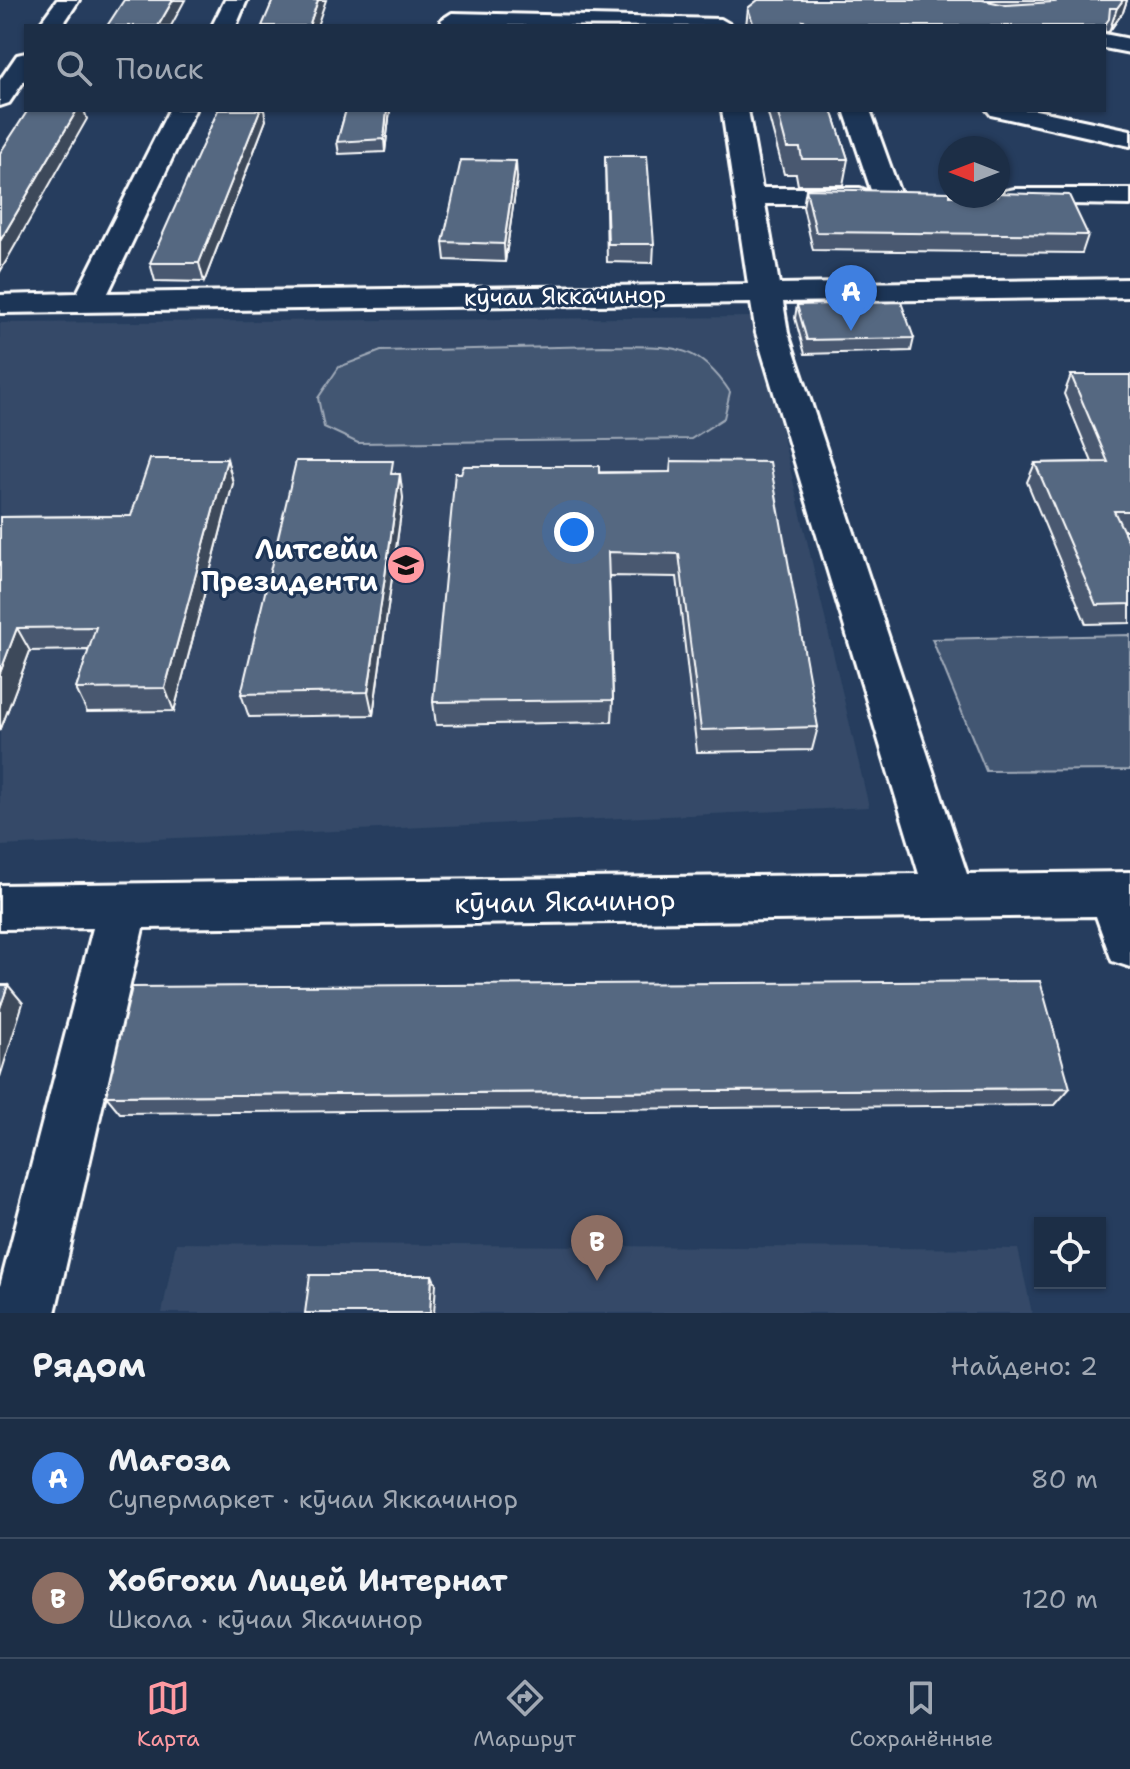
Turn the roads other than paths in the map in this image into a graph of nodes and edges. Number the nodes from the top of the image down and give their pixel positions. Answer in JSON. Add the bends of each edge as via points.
{"nodes":[{"id":1,"x":68,"y":0,"type":"edge"},
{"id":2,"x":236,"y":0,"type":"edge"},
{"id":3,"x":717,"y":0,"type":"edge"},
{"id":4,"x":452,"y":20,"type":"dead end"},
{"id":5,"x":51,"y":24,"type":"edge"},
{"id":6,"x":225,"y":24,"type":"edge"},
{"id":7,"x":631,"y":24,"type":"edge"},
{"id":8,"x":721,"y":24,"type":"edge"},
{"id":9,"x":1106,"y":41,"type":"edge"},
{"id":10,"x":1130,"y":46,"type":"edge"},
{"id":11,"x":24,"y":63,"type":"edge"},
{"id":12,"x":0,"y":98,"type":"edge"},
{"id":13,"x":181,"y":112,"type":"edge"},
{"id":14,"x":735,"y":112,"type":"edge"},
{"id":15,"x":858,"y":112,"type":"edge"},
{"id":16,"x":1009,"y":112,"type":"edge"},
{"id":17,"x":1130,"y":138,"type":"edge"},
{"id":18,"x":749,"y":196,"type":"junction"},
{"id":19,"x":887,"y":196,"type":"junction"},
{"id":20,"x":918,"y":196,"type":"edge"},
{"id":21,"x":1010,"y":197,"type":"edge"},
{"id":22,"x":1130,"y":197,"type":"edge"},
{"id":23,"x":1130,"y":288,"type":"edge"},
{"id":24,"x":766,"y":293,"type":"junction"},
{"id":25,"x":88,"y":303,"type":"junction"},
{"id":26,"x":0,"y":304,"type":"edge"},
{"id":27,"x":1122,"y":894,"type":"edge"},
{"id":28,"x":950,"y":896,"type":"junction"},
{"id":29,"x":123,"y":906,"type":"junction"},
{"id":30,"x":0,"y":907,"type":"edge"},
{"id":31,"x":1130,"y":944,"type":"edge"},
{"id":32,"x":24,"y":1313,"type":"edge"}],
"edges":[{"from":1,"to":5,"type":"street"},
{"from":2,"to":6,"type":"street"},
{"from":3,"to":8,"type":"street"},
{"from":4,"to":7,"type":"street"},
{"from":9,"to":10,"type":"street"},
{"from":11,"to":12,"type":"street"},
{"from":13,"to":25,"type":"street"},
{"from":14,"to":18,"type":"street"},
{"from":15,"to":19,"type":"street"},
{"from":16,"to":17,"type":"street"},
{"from":18,"to":19,"type":"street"},
{"from":18,"to":24,"type":"street"},
{"from":19,"to":20,"type":"street"},
{"from":21,"to":22,"type":"street"},
{"from":23,"to":24,"type":"street","name":"кӯчаи Яккачинор"},
{"from":24,"to":25,"type":"street","name":"кӯчаи Яккачинор"},
{"from":24,"to":28,"type":"street","via":[[772,333]]},
{"from":25,"to":26,"type":"street","name":"кӯчаи Яккачинор"},
{"from":27,"to":28,"type":"street","name":"кӯчаи Якачинор"},
{"from":27,"to":31,"type":"street"},
{"from":28,"to":29,"type":"street","name":"кӯчаи Якачинор"},
{"from":29,"to":30,"type":"street","name":"кӯчаи Якачинор"},
{"from":29,"to":32,"type":"street"}]}
